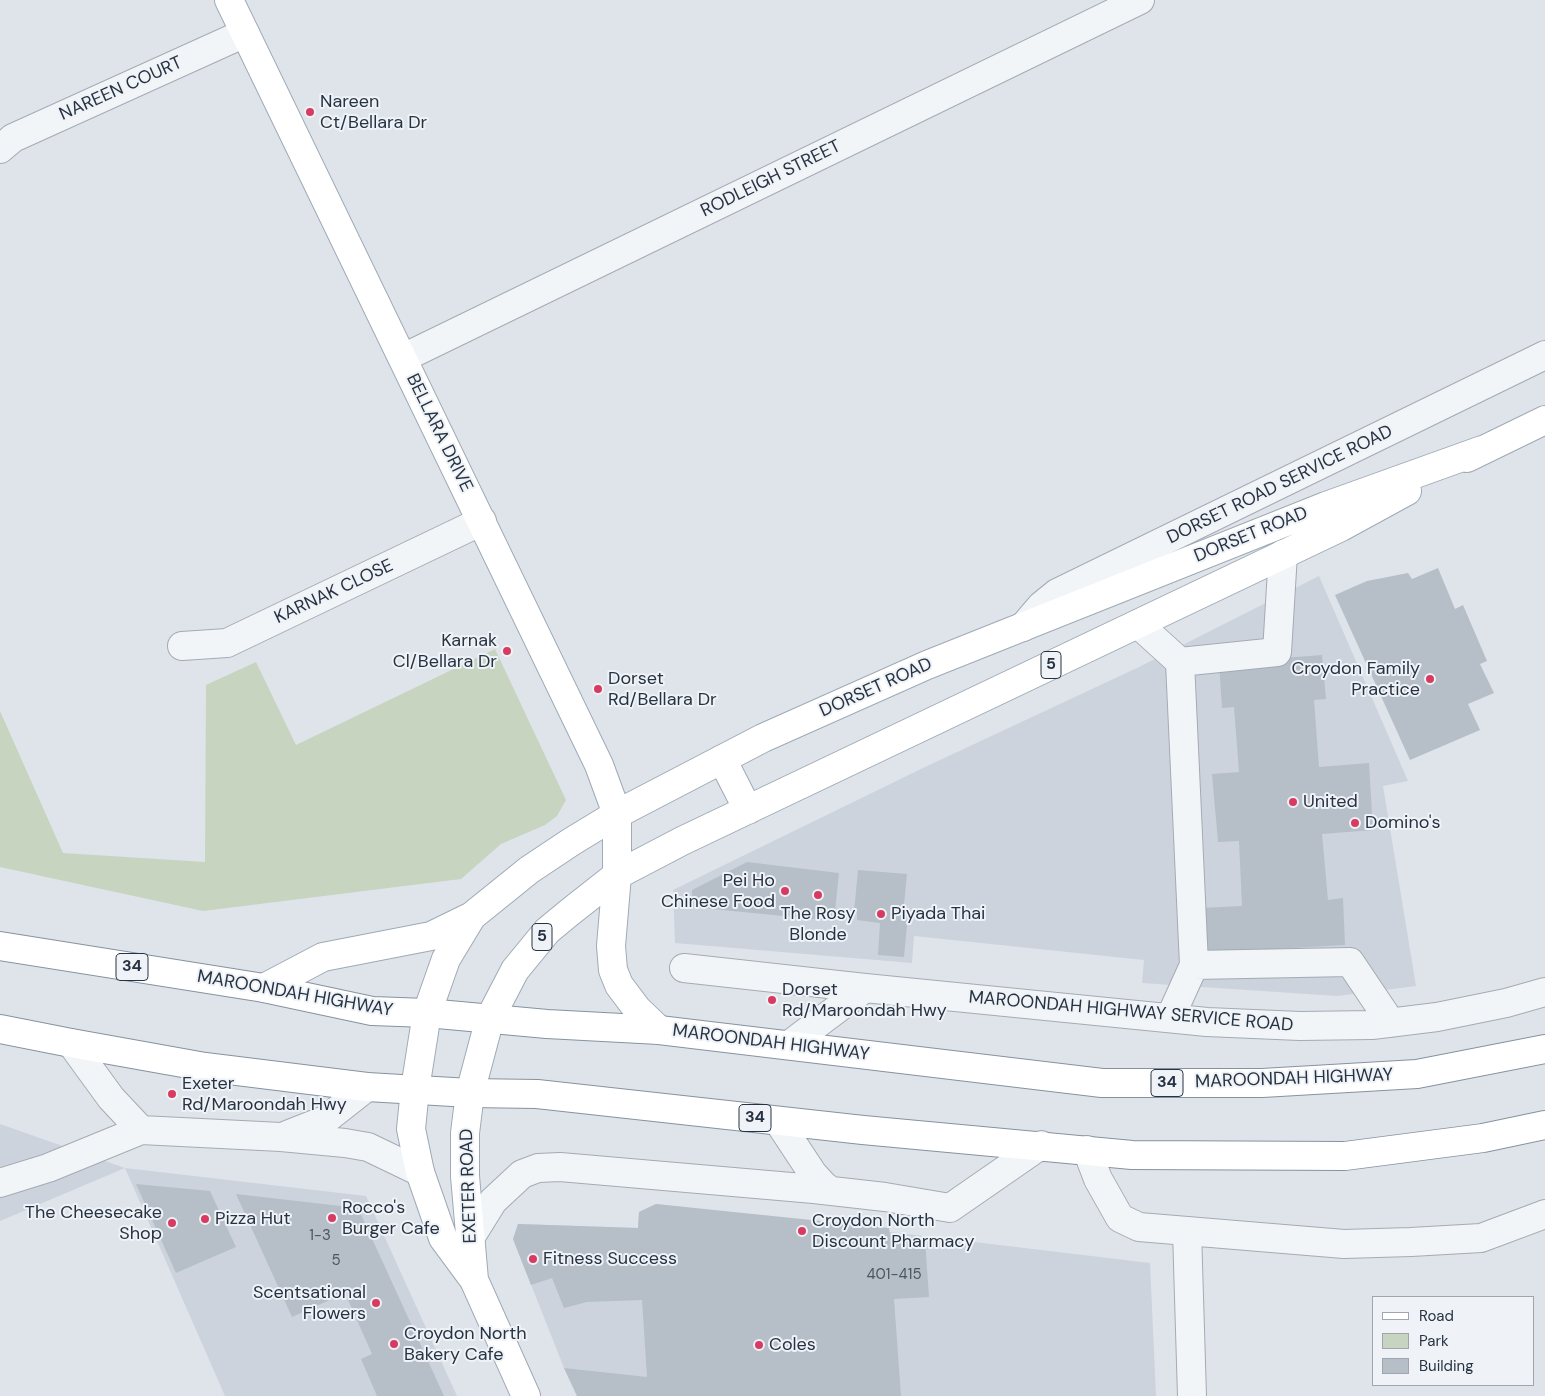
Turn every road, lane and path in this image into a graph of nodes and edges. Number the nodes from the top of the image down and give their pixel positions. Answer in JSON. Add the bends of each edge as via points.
{"nodes":[{"id":1,"x":229,"y":0,"type":"edge"},
{"id":2,"x":1140,"y":0,"type":"edge"},
{"id":3,"x":245,"y":33,"type":"junction"},
{"id":4,"x":0,"y":149,"type":"edge"},
{"id":5,"x":1545,"y":355,"type":"edge"},
{"id":6,"x":403,"y":358,"type":"junction"},
{"id":7,"x":1545,"y":420,"type":"edge"},
{"id":8,"x":1482,"y":450,"type":"junction"},
{"id":9,"x":482,"y":521,"type":"junction"},
{"id":10,"x":1283,"y":554,"type":"junction"},
{"id":11,"x":1138,"y":624,"type":"junction"},
{"id":12,"x":1023,"y":627,"type":"junction"},
{"id":13,"x":182,"y":646,"type":"dead end"},
{"id":14,"x":1180,"y":662,"type":"junction"},
{"id":15,"x":722,"y":759,"type":"junction"},
{"id":16,"x":748,"y":810,"type":"junction"},
{"id":17,"x":617,"y":814,"type":"junction"},
{"id":18,"x":616,"y":875,"type":"junction"},
{"id":19,"x":472,"y":916,"type":"junction"},
{"id":20,"x":0,"y":946,"type":"edge"},
{"id":21,"x":1194,"y":964,"type":"junction"},
{"id":22,"x":684,"y":968,"type":"dead end"},
{"id":23,"x":264,"y":988,"type":"junction"},
{"id":24,"x":865,"y":988,"type":"junction"},
{"id":25,"x":1545,"y":992,"type":"edge"},
{"id":26,"x":427,"y":1013,"type":"junction"},
{"id":27,"x":490,"y":1018,"type":"junction"},
{"id":28,"x":1170,"y":1018,"type":"junction"},
{"id":29,"x":1390,"y":1023,"type":"junction"},
{"id":30,"x":0,"y":1028,"type":"edge"},
{"id":31,"x":659,"y":1030,"type":"junction"},
{"id":32,"x":71,"y":1043,"type":"junction"},
{"id":33,"x":789,"y":1045,"type":"junction"},
{"id":34,"x":1545,"y":1049,"type":"edge"},
{"id":35,"x":367,"y":1087,"type":"junction"},
{"id":36,"x":415,"y":1089,"type":"junction"},
{"id":37,"x":470,"y":1093,"type":"junction"},
{"id":38,"x":778,"y":1120,"type":"junction"},
{"id":39,"x":1545,"y":1125,"type":"edge"},
{"id":40,"x":141,"y":1130,"type":"junction"},
{"id":41,"x":281,"y":1137,"type":"junction"},
{"id":42,"x":1041,"y":1145,"type":"junction"},
{"id":43,"x":1087,"y":1150,"type":"junction"},
{"id":44,"x":420,"y":1172,"type":"junction"},
{"id":45,"x":0,"y":1183,"type":"edge"},
{"id":46,"x":831,"y":1191,"type":"junction"},
{"id":47,"x":1545,"y":1214,"type":"edge"},
{"id":48,"x":1187,"y":1231,"type":"junction"},
{"id":49,"x":470,"y":1238,"type":"junction"},
{"id":50,"x":474,"y":1280,"type":"junction"},
{"id":51,"x":526,"y":1396,"type":"edge"},
{"id":52,"x":1192,"y":1396,"type":"edge"}],
"edges":[{"from":1,"to":3,"type":"main road","name":"BELLARA DRIVE"},
{"from":2,"to":6,"type":"street","name":"RODLEIGH STREET"},
{"from":3,"to":4,"type":"street","name":"NAREEN COURT","via":[[13,138]]},
{"from":3,"to":6,"type":"main road","name":"BELLARA DRIVE"},
{"from":5,"to":12,"type":"street","name":"DORSET ROAD SERVICE ROAD","via":[[1057,593]]},
{"from":6,"to":9,"type":"main road","name":"BELLARA DRIVE"},
{"from":7,"to":8,"type":"main road","name":"DORSET ROAD","number":"5"},
{"from":8,"to":10,"type":"main road","name":"DORSET ROAD","number":"5","via":[[1341,527]]},
{"from":8,"to":12,"type":"main road","name":"DORSET ROAD","number":"5","via":[[1326,506]]},
{"from":9,"to":13,"type":"street","name":"KARNAK CLOSE","via":[[226,643]]},
{"from":9,"to":17,"type":"main road","name":"BELLARA DRIVE","via":[[600,766]]},
{"from":10,"to":11,"type":"main road","name":"DORSET ROAD","number":"5"},
{"from":10,"to":14,"type":"street","via":[[1277,652]]},
{"from":11,"to":14,"type":"street"},
{"from":11,"to":16,"type":"main road","name":"DORSET ROAD","number":"5"},
{"from":12,"to":15,"type":"main road","name":"DORSET ROAD","number":"5","via":[[927,665]]},
{"from":14,"to":21,"type":"street"},
{"from":15,"to":16,"type":"main road"},
{"from":15,"to":17,"type":"main road","name":"DORSET ROAD","number":"5"},
{"from":16,"to":18,"type":"main road","name":"DORSET ROAD","number":"5"},
{"from":17,"to":18,"type":"main road","name":"BELLARA DRIVE"},
{"from":17,"to":19,"type":"main road","name":"DORSET ROAD","number":"5","via":[[529,870]]},
{"from":18,"to":27,"type":"main road","name":"DORSET ROAD","number":"5","via":[[547,931],[530,950],[515,970]]},
{"from":18,"to":31,"type":"main road","name":"BELLARA DRIVE","via":[[613,970],[636,1009]]},
{"from":19,"to":23,"type":"main road","via":[[432,936],[323,957]]},
{"from":19,"to":26,"type":"main road","name":"DORSET ROAD","number":"5","via":[[446,958]]},
{"from":20,"to":23,"type":"main road","name":"MAROONDAH HIGHWAY","number":"34"},
{"from":21,"to":28,"type":"street"},
{"from":21,"to":29,"type":"street","via":[[1350,962]]},
{"from":22,"to":24,"type":"street","name":"MAROONDAH HIGHWAY SERVICE ROAD"},
{"from":23,"to":26,"type":"main road","name":"MAROONDAH HIGHWAY","number":"34","via":[[372,1011]]},
{"from":24,"to":28,"type":"street","name":"MAROONDAH HIGHWAY SERVICE ROAD"},
{"from":24,"to":33,"type":"street"},
{"from":25,"to":29,"type":"street","name":"MAROONDAH HIGHWAY SERVICE ROAD","via":[[1437,1017]]},
{"from":26,"to":27,"type":"main road","name":"MAROONDAH HIGHWAY","number":"34"},
{"from":26,"to":36,"type":"main road","name":"DORSET ROAD","number":"5"},
{"from":27,"to":31,"type":"main road","name":"MAROONDAH HIGHWAY","number":"34"},
{"from":27,"to":37,"type":"main road","name":"DORSET ROAD","number":"5"},
{"from":28,"to":29,"type":"street","name":"MAROONDAH HIGHWAY SERVICE ROAD","via":[[1300,1026]]},
{"from":30,"to":32,"type":"main road","number":"34"},
{"from":31,"to":33,"type":"main road","name":"MAROONDAH HIGHWAY","number":"34"},
{"from":32,"to":35,"type":"main road","number":"34","via":[[206,1067]]},
{"from":32,"to":40,"type":"street","via":[[111,1098]]},
{"from":33,"to":34,"type":"main road","name":"MAROONDAH HIGHWAY","number":"34","via":[[1112,1083],[1262,1083],[1417,1074]]},
{"from":35,"to":36,"type":"main road","number":"34"},
{"from":35,"to":41,"type":"street","via":[[325,1120]]},
{"from":36,"to":37,"type":"main road","number":"34"},
{"from":36,"to":44,"type":"main road","name":"EXETER ROAD","via":[[411,1128]]},
{"from":37,"to":38,"type":"main road","number":"34","via":[[537,1094]]},
{"from":37,"to":49,"type":"main road","name":"EXETER ROAD","via":[[464,1133]]},
{"from":38,"to":42,"type":"main road","number":"34"},
{"from":38,"to":46,"type":"street","via":[[813,1174]]},
{"from":39,"to":43,"type":"main road","number":"34","via":[[1482,1138],[1345,1156],[1132,1155]]},
{"from":40,"to":41,"type":"street"},
{"from":40,"to":45,"type":"street","via":[[48,1168]]},
{"from":41,"to":44,"type":"street","via":[[368,1147]]},
{"from":42,"to":43,"type":"main road","number":"34"},
{"from":42,"to":46,"type":"street","via":[[950,1208]]},
{"from":43,"to":48,"type":"street","via":[[1098,1179],[1120,1218],[1139,1227]]},
{"from":44,"to":50,"type":"main road","name":"EXETER ROAD","via":[[443,1238]]},
{"from":46,"to":49,"type":"street","via":[[560,1166],[538,1168],[522,1174],[493,1201]]},
{"from":47,"to":48,"type":"street","via":[[1481,1238],[1411,1242],[1344,1244]]},
{"from":48,"to":52,"type":"street"},
{"from":49,"to":50,"type":"main road","name":"EXETER ROAD"},
{"from":50,"to":51,"type":"main road","name":"EXETER ROAD"}]}
